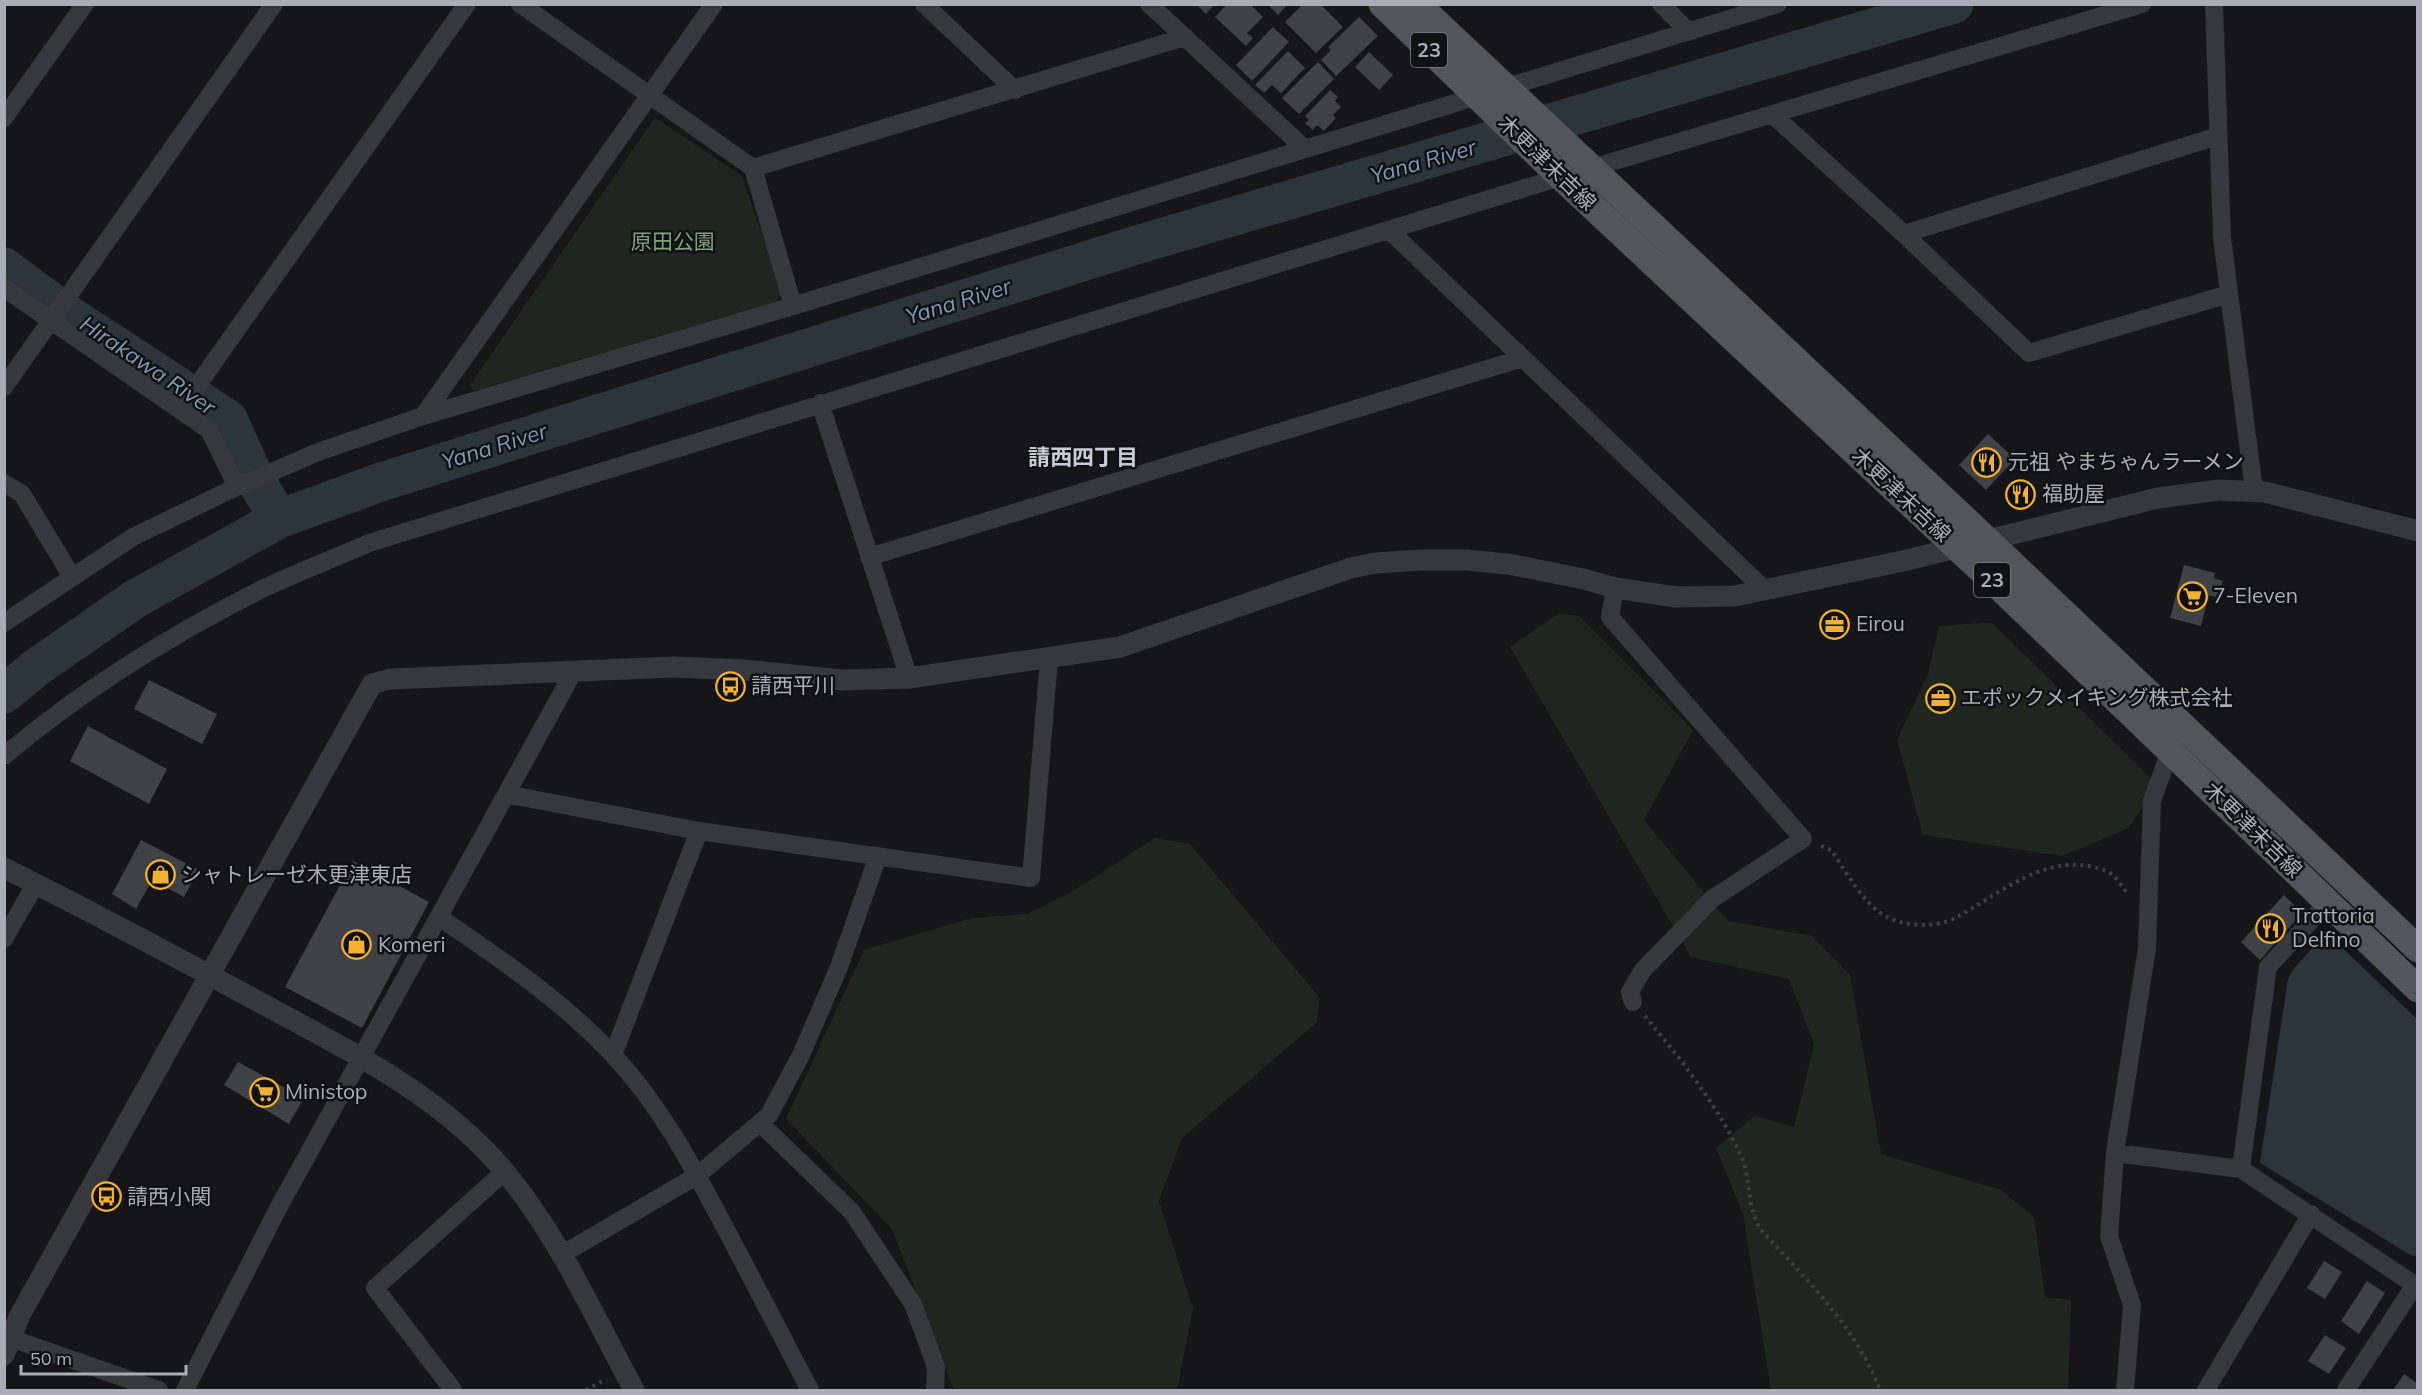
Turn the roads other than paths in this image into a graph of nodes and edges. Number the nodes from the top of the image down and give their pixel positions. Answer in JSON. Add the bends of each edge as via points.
{"nodes":[{"id":1,"x":85,"y":4,"type":"edge"},
{"id":2,"x":274,"y":4,"type":"edge"},
{"id":3,"x":467,"y":4,"type":"edge"},
{"id":4,"x":520,"y":4,"type":"edge"},
{"id":5,"x":714,"y":4,"type":"edge"},
{"id":6,"x":924,"y":4,"type":"edge"},
{"id":7,"x":1149,"y":4,"type":"edge"},
{"id":8,"x":1382,"y":4,"type":"edge"},
{"id":9,"x":1417,"y":4,"type":"edge"},
{"id":10,"x":1661,"y":4,"type":"edge"},
{"id":11,"x":1778,"y":4,"type":"edge"},
{"id":12,"x":2142,"y":4,"type":"edge"},
{"id":13,"x":2214,"y":4,"type":"edge"},
{"id":14,"x":1689,"y":32,"type":"junction"},
{"id":15,"x":1185,"y":38,"type":"junction"},
{"id":16,"x":1504,"y":88,"type":"junction"},
{"id":17,"x":1015,"y":90,"type":"junction"},
{"id":18,"x":650,"y":96,"type":"junction"},
{"id":19,"x":1477,"y":96,"type":"junction"},
{"id":20,"x":1773,"y":115,"type":"junction"},
{"id":21,"x":4,"y":118,"type":"edge"},
{"id":22,"x":2218,"y":136,"type":"junction"},
{"id":23,"x":1304,"y":148,"type":"junction"},
{"id":24,"x":753,"y":168,"type":"junction"},
{"id":25,"x":1593,"y":168,"type":"junction"},
{"id":26,"x":1561,"y":177,"type":"junction"},
{"id":27,"x":1389,"y":230,"type":"junction"},
{"id":28,"x":1904,"y":234,"type":"junction"},
{"id":29,"x":4,"y":288,"type":"edge"},
{"id":30,"x":2229,"y":294,"type":"junction"},
{"id":31,"x":794,"y":306,"type":"junction"},
{"id":32,"x":54,"y":318,"type":"junction"},
{"id":33,"x":1523,"y":358,"type":"junction"},
{"id":34,"x":4,"y":387,"type":"edge"},
{"id":35,"x":187,"y":401,"type":"junction"},
{"id":36,"x":820,"y":403,"type":"junction"},
{"id":37,"x":423,"y":416,"type":"junction"},
{"id":38,"x":250,"y":482,"type":"junction"},
{"id":39,"x":4,"y":483,"type":"edge"},
{"id":40,"x":2254,"y":491,"type":"junction"},
{"id":41,"x":2418,"y":531,"type":"edge"},
{"id":42,"x":1987,"y":540,"type":"junction"},
{"id":43,"x":1958,"y":548,"type":"junction"},
{"id":44,"x":869,"y":557,"type":"junction"},
{"id":45,"x":72,"y":577,"type":"junction"},
{"id":46,"x":1615,"y":588,"type":"junction"},
{"id":47,"x":1766,"y":591,"type":"junction"},
{"id":48,"x":4,"y":623,"type":"edge"},
{"id":49,"x":1049,"y":659,"type":"junction"},
{"id":50,"x":574,"y":671,"type":"junction"},
{"id":51,"x":909,"y":678,"type":"junction"},
{"id":52,"x":2170,"y":751,"type":"junction"},
{"id":53,"x":4,"y":756,"type":"edge"},
{"id":54,"x":506,"y":794,"type":"junction"},
{"id":55,"x":699,"y":831,"type":"junction"},
{"id":56,"x":878,"y":856,"type":"junction"},
{"id":57,"x":4,"y":868,"type":"edge"},
{"id":58,"x":36,"y":883,"type":"junction"},
{"id":59,"x":2328,"y":902,"type":"junction"},
{"id":60,"x":439,"y":917,"type":"junction"},
{"id":61,"x":4,"y":939,"type":"edge"},
{"id":62,"x":2418,"y":949,"type":"edge"},
{"id":63,"x":209,"y":975,"type":"junction"},
{"id":64,"x":2418,"y":989,"type":"edge"},
{"id":65,"x":1632,"y":1002,"type":"road end"},
{"id":66,"x":613,"y":1055,"type":"junction"},
{"id":67,"x":361,"y":1058,"type":"junction"},
{"id":68,"x":760,"y":1123,"type":"junction"},
{"id":69,"x":2115,"y":1153,"type":"junction"},
{"id":70,"x":2241,"y":1169,"type":"junction"},
{"id":71,"x":504,"y":1172,"type":"junction"},
{"id":72,"x":698,"y":1175,"type":"junction"},
{"id":73,"x":2311,"y":1214,"type":"junction"},
{"id":74,"x":561,"y":1255,"type":"junction"},
{"id":75,"x":6,"y":1343,"type":"edge"},
{"id":76,"x":159,"y":1390,"type":"edge"},
{"id":77,"x":184,"y":1390,"type":"edge"},
{"id":78,"x":453,"y":1390,"type":"edge"},
{"id":79,"x":634,"y":1390,"type":"edge"},
{"id":80,"x":810,"y":1390,"type":"edge"},
{"id":81,"x":935,"y":1390,"type":"edge"},
{"id":82,"x":2125,"y":1390,"type":"edge"},
{"id":83,"x":2206,"y":1390,"type":"edge"},
{"id":84,"x":2346,"y":1390,"type":"edge"}],
"edges":[{"from":1,"to":21,"type":"street"},
{"from":2,"to":32,"type":"street"},
{"from":3,"to":35,"type":"street"},
{"from":4,"to":18,"type":"street"},
{"from":5,"to":18,"type":"street"},
{"from":6,"to":17,"type":"street"},
{"from":7,"to":15,"type":"street"},
{"from":8,"to":19,"type":"main road","name":"木更津末吉線","number":"23"},
{"from":9,"to":16,"type":"main road","name":"木更津末吉線","number":"23"},
{"from":10,"to":14,"type":"street"},
{"from":11,"to":14,"type":"street"},
{"from":12,"to":20,"type":"street"},
{"from":13,"to":22,"type":"street"},
{"from":14,"to":16,"type":"street"},
{"from":15,"to":17,"type":"street"},
{"from":15,"to":23,"type":"street"},
{"from":16,"to":19,"type":"street"},
{"from":16,"to":25,"type":"main road","name":"木更津末吉線","number":"23"},
{"from":17,"to":24,"type":"street"},
{"from":18,"to":24,"type":"street"},
{"from":18,"to":37,"type":"street"},
{"from":19,"to":23,"type":"street"},
{"from":19,"to":26,"type":"main road","name":"木更津末吉線","number":"23"},
{"from":20,"to":25,"type":"street"},
{"from":20,"to":28,"type":"street"},
{"from":22,"to":28,"type":"street"},
{"from":22,"to":30,"type":"street","via":[[2222,237]]},
{"from":23,"to":31,"type":"street"},
{"from":24,"to":31,"type":"street"},
{"from":25,"to":26,"type":"street"},
{"from":25,"to":42,"type":"main road","name":"木更津末吉線","number":"23"},
{"from":26,"to":27,"type":"street"},
{"from":26,"to":43,"type":"main road","name":"木更津末吉線","number":"23"},
{"from":27,"to":33,"type":"street"},
{"from":27,"to":36,"type":"street"},
{"from":28,"to":30,"type":"street","via":[[2030,353]]},
{"from":29,"to":32,"type":"street"},
{"from":30,"to":40,"type":"street"},
{"from":31,"to":37,"type":"street"},
{"from":32,"to":34,"type":"street"},
{"from":32,"to":35,"type":"street"},
{"from":33,"to":44,"type":"street"},
{"from":33,"to":47,"type":"street"},
{"from":35,"to":38,"type":"street"},
{"from":36,"to":44,"type":"street"},
{"from":36,"to":53,"type":"street","via":[[369,543],[324,562],[262,589],[158,645],[89,691]]},
{"from":37,"to":38,"type":"street","via":[[318,452]]},
{"from":38,"to":45,"type":"street","via":[[133,537]]},
{"from":39,"to":45,"type":"street","via":[[22,494]]},
{"from":40,"to":41,"type":"street"},
{"from":40,"to":42,"type":"street","via":[[2219,490],[2158,498]]},
{"from":42,"to":43,"type":"street"},
{"from":42,"to":62,"type":"main road","name":"木更津末吉線","number":"23"},
{"from":43,"to":47,"type":"street"},
{"from":43,"to":52,"type":"main road","name":"木更津末吉線","number":"23"},
{"from":44,"to":51,"type":"street"},
{"from":45,"to":48,"type":"street"},
{"from":46,"to":47,"type":"street","via":[[1699,598]]},
{"from":46,"to":49,"type":"street","via":[[1508,564],[1455,560],[1375,563],[1129,644]]},
{"from":46,"to":65,"type":"street","via":[[1610,617],[1803,839],[1712,899],[1643,970],[1630,992]]},
{"from":49,"to":51,"type":"street"},
{"from":49,"to":56,"type":"street","via":[[1030,878]]},
{"from":50,"to":51,"type":"street","via":[[673,667],[841,680]]},
{"from":50,"to":54,"type":"street"},
{"from":50,"to":63,"type":"street","via":[[390,679],[372,684]]},
{"from":52,"to":59,"type":"main road","name":"木更津末吉線","number":"23"},
{"from":52,"to":69,"type":"street","via":[[2152,801],[2143,983]]},
{"from":54,"to":55,"type":"street"},
{"from":54,"to":60,"type":"street"},
{"from":55,"to":56,"type":"street"},
{"from":55,"to":66,"type":"street"},
{"from":56,"to":68,"type":"street","via":[[839,967],[809,1036],[769,1115]]},
{"from":57,"to":58,"type":"street"},
{"from":58,"to":61,"type":"street"},
{"from":58,"to":63,"type":"street"},
{"from":59,"to":64,"type":"main road","name":"木更津末吉線","number":"23"},
{"from":59,"to":70,"type":"street","via":[[2268,967]]},
{"from":60,"to":66,"type":"street","via":[[558,1003]]},
{"from":60,"to":67,"type":"street"},
{"from":63,"to":67,"type":"street"},
{"from":63,"to":75,"type":"street"},
{"from":66,"to":72,"type":"street","via":[[674,1133]]},
{"from":67,"to":71,"type":"street","via":[[419,1093]]},
{"from":67,"to":77,"type":"street"},
{"from":68,"to":72,"type":"street"},
{"from":68,"to":81,"type":"street","via":[[852,1212],[914,1304],[936,1367]]},
{"from":69,"to":70,"type":"street"},
{"from":69,"to":82,"type":"street","via":[[2109,1236],[2132,1305]]},
{"from":70,"to":73,"type":"street"},
{"from":71,"to":74,"type":"street"},
{"from":71,"to":78,"type":"street","via":[[375,1288]]},
{"from":72,"to":74,"type":"street"},
{"from":72,"to":80,"type":"street"},
{"from":73,"to":83,"type":"street"},
{"from":73,"to":84,"type":"street","via":[[2415,1285]]},
{"from":74,"to":79,"type":"street"},
{"from":75,"to":76,"type":"street"}]}
